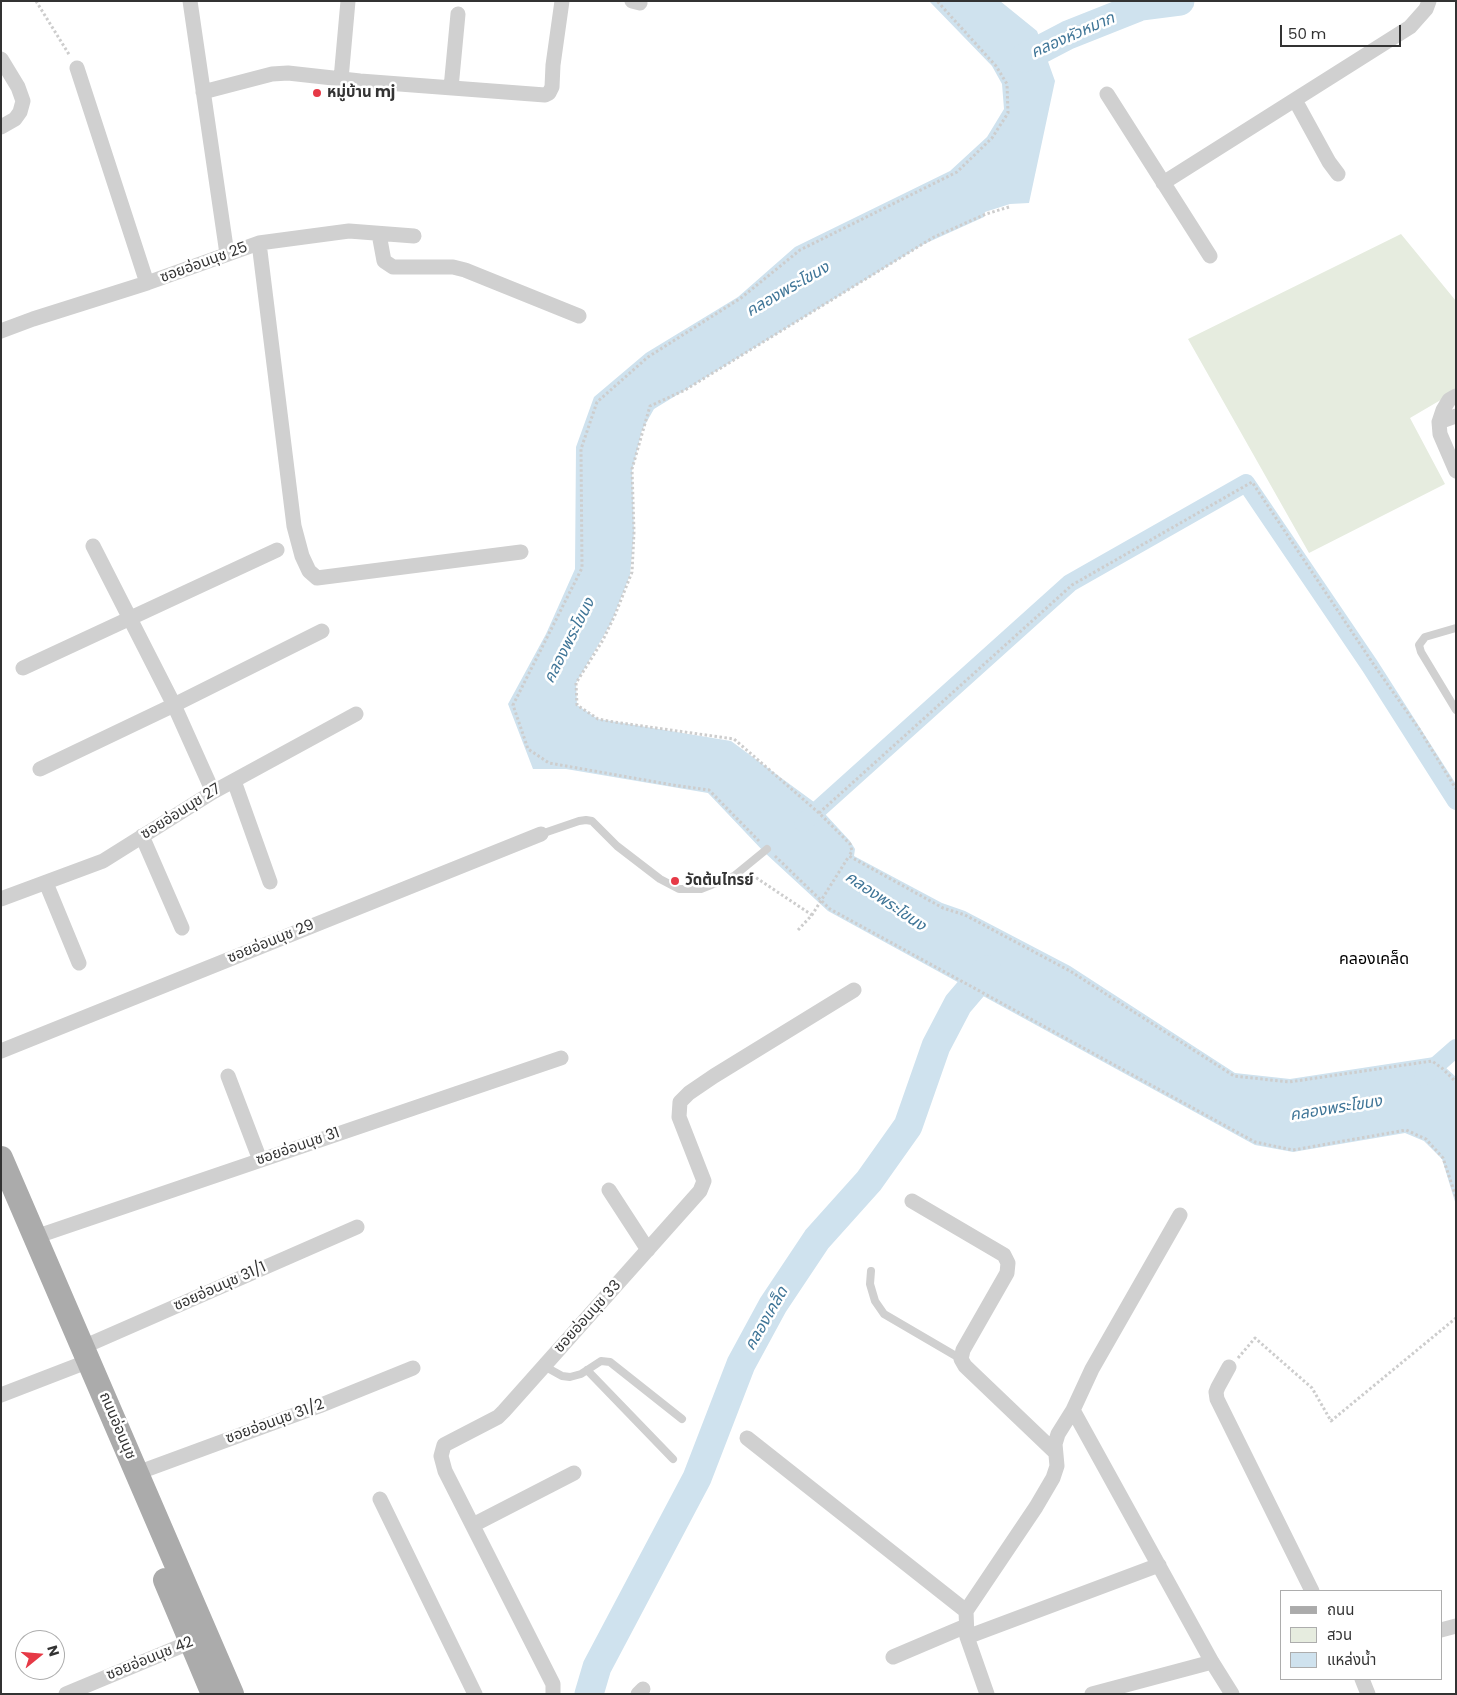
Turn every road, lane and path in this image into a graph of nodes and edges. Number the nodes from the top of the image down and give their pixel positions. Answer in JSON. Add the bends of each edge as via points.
{"nodes":[{"id":1,"x":36,"y":1,"type":"edge"},
{"id":2,"x":190,"y":1,"type":"edge"},
{"id":3,"x":348,"y":1,"type":"edge"},
{"id":4,"x":937,"y":1,"type":"edge"},
{"id":5,"x":1429,"y":1,"type":"edge"},
{"id":6,"x":559,"y":2,"type":"edge"},
{"id":7,"x":458,"y":14,"type":"dead end"},
{"id":8,"x":1,"y":59,"type":"edge"},
{"id":9,"x":77,"y":68,"type":"joint"},
{"id":10,"x":340,"y":79,"type":"junction"},
{"id":11,"x":452,"y":88,"type":"junction"},
{"id":12,"x":203,"y":92,"type":"junction"},
{"id":13,"x":1107,"y":94,"type":"dead end"},
{"id":14,"x":1295,"y":100,"type":"junction"},
{"id":15,"x":1,"y":127,"type":"edge"},
{"id":16,"x":1338,"y":174,"type":"dead end"},
{"id":17,"x":1164,"y":183,"type":"junction"},
{"id":18,"x":1009,"y":207,"type":"dead end"},
{"id":19,"x":379,"y":234,"type":"junction"},
{"id":20,"x":414,"y":236,"type":"dead end"},
{"id":21,"x":259,"y":243,"type":"junction"},
{"id":22,"x":227,"y":254,"type":"junction"},
{"id":23,"x":1210,"y":256,"type":"dead end"},
{"id":24,"x":147,"y":283,"type":"junction"},
{"id":25,"x":579,"y":316,"type":"dead end"},
{"id":26,"x":2,"y":330,"type":"edge"},
{"id":27,"x":1456,"y":396,"type":"edge"},
{"id":28,"x":1456,"y":416,"type":"edge"},
{"id":29,"x":1439,"y":422,"type":"junction"},
{"id":30,"x":1456,"y":471,"type":"edge"},
{"id":31,"x":93,"y":546,"type":"dead end"},
{"id":32,"x":277,"y":550,"type":"dead end"},
{"id":33,"x":521,"y":552,"type":"dead end"},
{"id":34,"x":130,"y":618,"type":"junction"},
{"id":35,"x":1456,"y":628,"type":"edge"},
{"id":36,"x":322,"y":631,"type":"dead end"},
{"id":37,"x":23,"y":668,"type":"dead end"},
{"id":38,"x":174,"y":705,"type":"junction"},
{"id":39,"x":1456,"y":710,"type":"edge"},
{"id":40,"x":356,"y":714,"type":"dead end"},
{"id":41,"x":40,"y":769,"type":"dead end"},
{"id":42,"x":234,"y":781,"type":"junction"},
{"id":43,"x":1456,"y":789,"type":"edge"},
{"id":44,"x":213,"y":792,"type":"junction"},
{"id":45,"x":819,"y":813,"type":"junction"},
{"id":46,"x":541,"y":834,"type":"joint"},
{"id":47,"x":142,"y":836,"type":"junction"},
{"id":48,"x":765,"y":850,"type":"junction"},
{"id":49,"x":849,"y":856,"type":"junction"},
{"id":50,"x":743,"y":868,"type":"junction"},
{"id":51,"x":270,"y":882,"type":"dead end"},
{"id":52,"x":46,"y":883,"type":"junction"},
{"id":53,"x":1,"y":900,"type":"edge"},
{"id":54,"x":820,"y":900,"type":"junction"},
{"id":55,"x":812,"y":915,"type":"junction"},
{"id":56,"x":182,"y":928,"type":"dead end"},
{"id":57,"x":798,"y":930,"type":"dead end"},
{"id":58,"x":79,"y":963,"type":"dead end"},
{"id":59,"x":854,"y":990,"type":"dead end"},
{"id":60,"x":1,"y":1051,"type":"edge"},
{"id":61,"x":561,"y":1058,"type":"dead end"},
{"id":62,"x":228,"y":1076,"type":"dead end"},
{"id":63,"x":1456,"y":1082,"type":"edge"},
{"id":64,"x":1,"y":1158,"type":"edge"},
{"id":65,"x":260,"y":1160,"type":"junction"},
{"id":66,"x":609,"y":1190,"type":"dead end"},
{"id":67,"x":1,"y":1197,"type":"edge"},
{"id":68,"x":1456,"y":1197,"type":"edge"},
{"id":69,"x":912,"y":1200,"type":"dead end"},
{"id":70,"x":1180,"y":1216,"type":"dead end"},
{"id":71,"x":356,"y":1227,"type":"dead end"},
{"id":72,"x":35,"y":1237,"type":"junction"},
{"id":73,"x":648,"y":1250,"type":"junction"},
{"id":74,"x":871,"y":1271,"type":"dead end"},
{"id":75,"x":1456,"y":1318,"type":"edge"},
{"id":76,"x":82,"y":1358,"type":"junction"},
{"id":77,"x":961,"y":1358,"type":"junction"},
{"id":78,"x":544,"y":1366,"type":"junction"},
{"id":79,"x":1229,"y":1367,"type":"joint"},
{"id":80,"x":413,"y":1368,"type":"dead end"},
{"id":81,"x":587,"y":1370,"type":"junction"},
{"id":82,"x":1,"y":1396,"type":"edge"},
{"id":83,"x":1073,"y":1410,"type":"junction"},
{"id":84,"x":682,"y":1419,"type":"dead end"},
{"id":85,"x":747,"y":1438,"type":"dead end"},
{"id":86,"x":1055,"y":1452,"type":"junction"},
{"id":87,"x":673,"y":1459,"type":"dead end"},
{"id":88,"x":137,"y":1472,"type":"junction"},
{"id":89,"x":574,"y":1473,"type":"dead end"},
{"id":90,"x":380,"y":1499,"type":"dead end"},
{"id":91,"x":472,"y":1524,"type":"junction"},
{"id":92,"x":1159,"y":1564,"type":"junction"},
{"id":93,"x":1312,"y":1590,"type":"edge"},
{"id":94,"x":966,"y":1611,"type":"junction"},
{"id":95,"x":1456,"y":1626,"type":"edge"},
{"id":96,"x":1442,"y":1630,"type":"edge"},
{"id":97,"x":967,"y":1632,"type":"junction"},
{"id":98,"x":199,"y":1639,"type":"junction"},
{"id":99,"x":893,"y":1657,"type":"dead end"},
{"id":100,"x":1212,"y":1662,"type":"junction"},
{"id":101,"x":1362,"y":1680,"type":"edge"},
{"id":102,"x":66,"y":1694,"type":"edge"},
{"id":103,"x":213,"y":1694,"type":"edge"},
{"id":104,"x":232,"y":1694,"type":"edge"},
{"id":105,"x":475,"y":1694,"type":"edge"},
{"id":106,"x":553,"y":1694,"type":"edge"},
{"id":107,"x":987,"y":1694,"type":"edge"},
{"id":108,"x":1092,"y":1694,"type":"edge"},
{"id":109,"x":1232,"y":1694,"type":"edge"},
{"id":110,"x":1368,"y":1694,"type":"edge"}],
"edges":[{"from":1,"to":9,"type":"path"},
{"from":2,"to":12,"type":"street"},
{"from":3,"to":10,"type":"street"},
{"from":4,"to":48,"type":"path","via":[[996,66],[1008,84],[1008,113],[992,138],[957,172],[800,250],[741,298],[648,357],[597,402],[581,449],[582,568],[513,705],[528,749],[549,763],[709,790]]},
{"from":5,"to":14,"type":"street","via":[[1410,27]]},
{"from":6,"to":11,"type":"street","via":[[561,14],[549,93]]},
{"from":7,"to":11,"type":"street"},
{"from":8,"to":15,"type":"street","via":[[23,101],[15,119]]},
{"from":9,"to":24,"type":"street"},
{"from":10,"to":11,"type":"street"},
{"from":10,"to":12,"type":"street","via":[[272,74]]},
{"from":12,"to":22,"type":"street"},
{"from":13,"to":17,"type":"street"},
{"from":14,"to":16,"type":"street"},
{"from":14,"to":17,"type":"street"},
{"from":17,"to":23,"type":"street"},
{"from":18,"to":45,"type":"path","via":[[934,236],[685,390],[650,406],[632,469],[632,572],[603,640],[576,683],[578,705],[598,719],[731,738]]},
{"from":19,"to":20,"type":"street","name":"ซอยอ่อนนุช 25"},
{"from":19,"to":21,"type":"street","name":"ซอยอ่อนนุช 25","via":[[348,231]]},
{"from":19,"to":25,"type":"street","via":[[384,261],[393,267],[465,270]]},
{"from":21,"to":22,"type":"street","name":"ซอยอ่อนนุช 25"},
{"from":21,"to":33,"type":"street","via":[[294,526],[309,571],[317,578]]},
{"from":22,"to":24,"type":"street","name":"ซอยอ่อนนุช 25"},
{"from":24,"to":26,"type":"street","name":"ซอยอ่อนนุช 25"},
{"from":27,"to":29,"type":"street","via":[[1449,400]]},
{"from":28,"to":29,"type":"street"},
{"from":29,"to":30,"type":"street","via":[[1440,434]]},
{"from":31,"to":34,"type":"street"},
{"from":32,"to":34,"type":"street"},
{"from":34,"to":37,"type":"street"},
{"from":34,"to":38,"type":"street"},
{"from":35,"to":39,"type":"lane","via":[[1425,638],[1419,645],[1420,652]]},
{"from":36,"to":38,"type":"street"},
{"from":38,"to":41,"type":"street"},
{"from":38,"to":44,"type":"street"},
{"from":40,"to":42,"type":"street","name":"ซอยอ่อนนุช 27"},
{"from":42,"to":44,"type":"street","name":"ซอยอ่อนนุช 27"},
{"from":42,"to":51,"type":"street"},
{"from":43,"to":45,"type":"path","via":[[1252,482],[1072,585]]},
{"from":44,"to":47,"type":"street","name":"ซอยอ่อนนุช 27"},
{"from":45,"to":49,"type":"path","via":[[850,844],[852,852]]},
{"from":46,"to":50,"type":"lane","via":[[579,821],[592,821],[653,874],[679,890],[700,889],[734,876]]},
{"from":46,"to":60,"type":"street","name":"ซอยอ่อนนุช 29"},
{"from":47,"to":52,"type":"street","name":"ซอยอ่อนนุช 27","via":[[103,861]]},
{"from":47,"to":56,"type":"street"},
{"from":48,"to":50,"type":"lane"},
{"from":48,"to":54,"type":"path"},
{"from":49,"to":54,"type":"path"},
{"from":49,"to":63,"type":"path","via":[[943,908],[965,914],[1070,971],[1234,1076],[1289,1082],[1432,1061]]},
{"from":50,"to":55,"type":"path"},
{"from":52,"to":53,"type":"street","name":"ซอยอ่อนนุช 27"},
{"from":52,"to":58,"type":"street"},
{"from":54,"to":55,"type":"path"},
{"from":54,"to":68,"type":"path","via":[[830,909],[1255,1142],[1293,1150],[1406,1130],[1426,1139],[1443,1158]]},
{"from":55,"to":57,"type":"path"},
{"from":59,"to":73,"type":"street","name":"ซอยอ่อนนุช 33","via":[[714,1076],[680,1102],[679,1117],[704,1181],[700,1191]]},
{"from":61,"to":65,"type":"street","name":"ซอยอ่อนนุช 31"},
{"from":62,"to":65,"type":"street"},
{"from":64,"to":72,"type":"main road","name":"ถนนอ่อนนุช"},
{"from":65,"to":72,"type":"street","name":"ซอยอ่อนนุช 31"},
{"from":66,"to":73,"type":"street"},
{"from":67,"to":76,"type":"main road","name":"ถนนอ่อนนุช"},
{"from":69,"to":77,"type":"street","via":[[1004,1255],[1008,1263],[1007,1272]]},
{"from":70,"to":83,"type":"street","via":[[1092,1369]]},
{"from":71,"to":76,"type":"street","name":"ซอยอ่อนนุช 31/1"},
{"from":72,"to":76,"type":"main road","name":"ถนนอ่อนนุช"},
{"from":73,"to":78,"type":"street","name":"ซอยอ่อนนุช 33"},
{"from":74,"to":77,"type":"lane","via":[[870,1284],[875,1301],[884,1314]]},
{"from":75,"to":79,"type":"path","via":[[1331,1421],[1312,1388],[1255,1338]]},
{"from":76,"to":82,"type":"street","name":"ซอยอ่อนนุช 31/1"},
{"from":76,"to":88,"type":"main road","name":"ถนนอ่อนนุช"},
{"from":76,"to":98,"type":"main road","name":"ถนนอ่อนนุช"},
{"from":77,"to":86,"type":"street","via":[[965,1366]]},
{"from":78,"to":81,"type":"lane","via":[[570,1377]]},
{"from":78,"to":91,"type":"street","name":"ซอยอ่อนนุช 33","via":[[498,1417],[444,1444],[441,1456],[445,1471]]},
{"from":79,"to":93,"type":"street","via":[[1216,1392],[1218,1399]]},
{"from":80,"to":88,"type":"street","name":"ซอยอ่อนนุช 31/2"},
{"from":81,"to":84,"type":"lane","via":[[601,1361],[610,1362]]},
{"from":81,"to":87,"type":"lane"},
{"from":83,"to":86,"type":"street","via":[[1058,1434]]},
{"from":83,"to":92,"type":"street"},
{"from":85,"to":94,"type":"street"},
{"from":86,"to":94,"type":"street","via":[[1057,1466],[1053,1478]]},
{"from":88,"to":98,"type":"main road","name":"ถนนอ่อนนุช"},
{"from":89,"to":91,"type":"street"},
{"from":90,"to":105,"type":"street"},
{"from":91,"to":106,"type":"street","name":"ซอยอ่อนนุช 33","via":[[553,1684]]},
{"from":92,"to":97,"type":"street"},
{"from":92,"to":100,"type":"street"},
{"from":94,"to":97,"type":"street"},
{"from":95,"to":96,"type":"street"},
{"from":97,"to":99,"type":"street"},
{"from":97,"to":107,"type":"street"},
{"from":98,"to":102,"type":"street","name":"ซอยอ่อนนุช 42"},
{"from":98,"to":103,"type":"main road","name":"ถนนอ่อนนุช"},
{"from":98,"to":104,"type":"main road","name":"ถนนอ่อนนุช"},
{"from":100,"to":108,"type":"street"},
{"from":100,"to":109,"type":"street"},
{"from":101,"to":110,"type":"street"}]}
